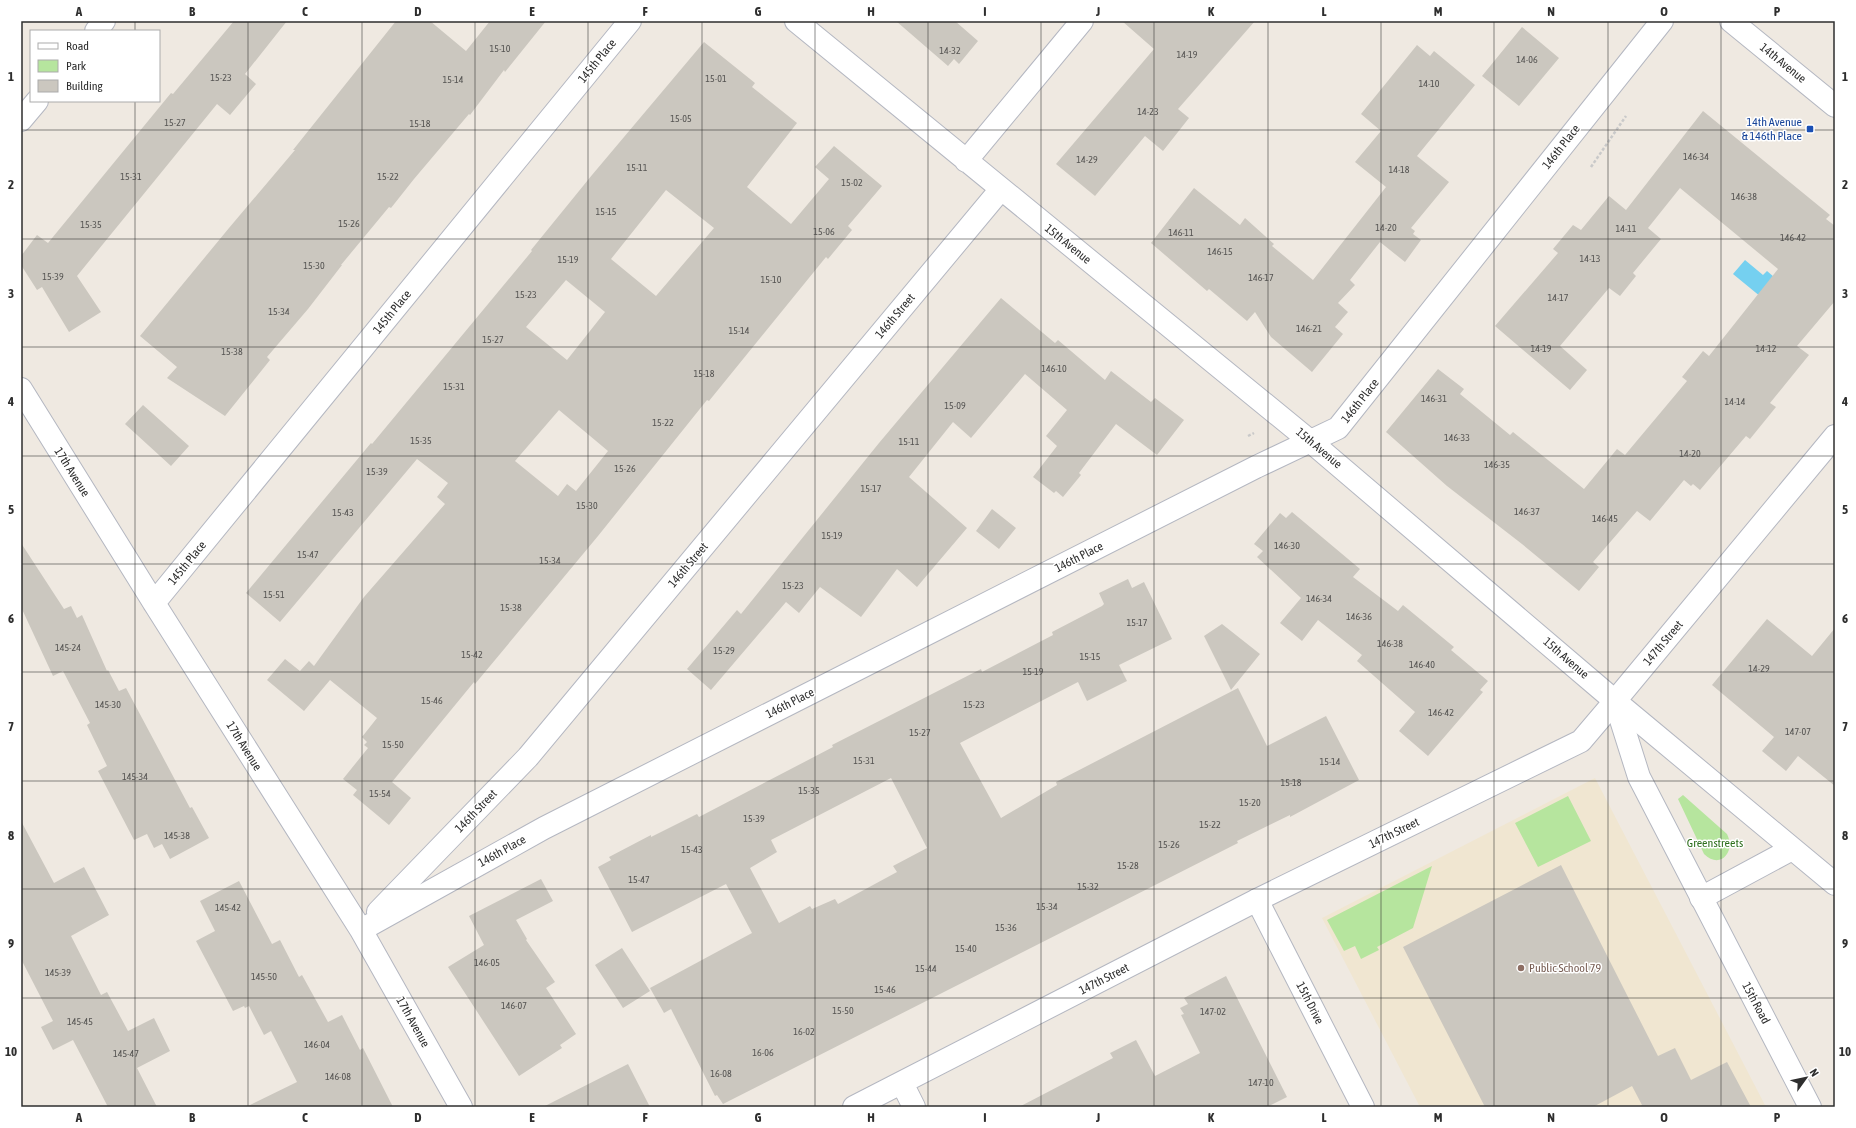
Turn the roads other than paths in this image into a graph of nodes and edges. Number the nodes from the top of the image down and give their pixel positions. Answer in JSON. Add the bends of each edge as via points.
{"nodes":[{"id":1,"x":104,"y":21,"type":"edge"},
{"id":2,"x":630,"y":21,"type":"edge"},
{"id":3,"x":796,"y":21,"type":"edge"},
{"id":4,"x":1082,"y":21,"type":"edge"},
{"id":5,"x":1662,"y":21,"type":"edge"},
{"id":6,"x":1731,"y":21,"type":"edge"},
{"id":7,"x":97,"y":30,"type":"edge"},
{"id":8,"x":36,"y":102,"type":"edge"},
{"id":9,"x":1835,"y":106,"type":"edge"},
{"id":10,"x":21,"y":120,"type":"edge"},
{"id":11,"x":966,"y":161,"type":"junction"},
{"id":12,"x":1001,"y":189,"type":"junction"},
{"id":13,"x":21,"y":389,"type":"edge"},
{"id":14,"x":1835,"y":436,"type":"edge"},
{"id":15,"x":1310,"y":440,"type":"junction"},
{"id":16,"x":154,"y":603,"type":"junction"},
{"id":17,"x":1616,"y":701,"type":"junction"},
{"id":18,"x":1792,"y":849,"type":"junction"},
{"id":19,"x":1835,"y":884,"type":"edge"},
{"id":20,"x":1701,"y":898,"type":"junction"},
{"id":21,"x":1258,"y":900,"type":"junction"},
{"id":22,"x":361,"y":930,"type":"junction"},
{"id":23,"x":902,"y":1083,"type":"junction"},
{"id":24,"x":460,"y":1107,"type":"edge"},
{"id":25,"x":854,"y":1107,"type":"edge"},
{"id":26,"x":914,"y":1107,"type":"edge"},
{"id":27,"x":1363,"y":1107,"type":"edge"},
{"id":28,"x":1810,"y":1107,"type":"edge"}],
"edges":[{"from":1,"to":7,"type":"street"},
{"from":2,"to":16,"type":"street","name":"145th Place"},
{"from":3,"to":11,"type":"street","name":"15th Avenue"},
{"from":4,"to":11,"type":"street"},
{"from":5,"to":15,"type":"street","name":"146th Place","via":[[1338,428]]},
{"from":6,"to":9,"type":"street","name":"14th Avenue"},
{"from":8,"to":10,"type":"street"},
{"from":11,"to":12,"type":"street","name":"15th Avenue"},
{"from":12,"to":15,"type":"street","name":"15th Avenue"},
{"from":12,"to":22,"type":"street","name":"146th Street","via":[[528,757]]},
{"from":13,"to":16,"type":"street","name":"17th Avenue"},
{"from":14,"to":17,"type":"street","name":"147th Street"},
{"from":15,"to":17,"type":"street","name":"15th Avenue"},
{"from":15,"to":22,"type":"street","name":"146th Place","via":[[544,828]]},
{"from":16,"to":22,"type":"street","name":"17th Avenue"},
{"from":17,"to":18,"type":"street","name":"15th Avenue"},
{"from":17,"to":20,"type":"street","name":"15th Road","via":[[1639,777]]},
{"from":17,"to":21,"type":"street","name":"147th Street","via":[[1581,741]]},
{"from":18,"to":19,"type":"street","name":"15th Avenue"},
{"from":18,"to":20,"type":"street"},
{"from":20,"to":28,"type":"street","name":"15th Road"},
{"from":21,"to":23,"type":"street","name":"147th Street"},
{"from":21,"to":27,"type":"street","name":"15th Drive"},
{"from":22,"to":24,"type":"street","name":"17th Avenue"},
{"from":23,"to":25,"type":"street","name":"147th Street"},
{"from":23,"to":26,"type":"street"}]}
